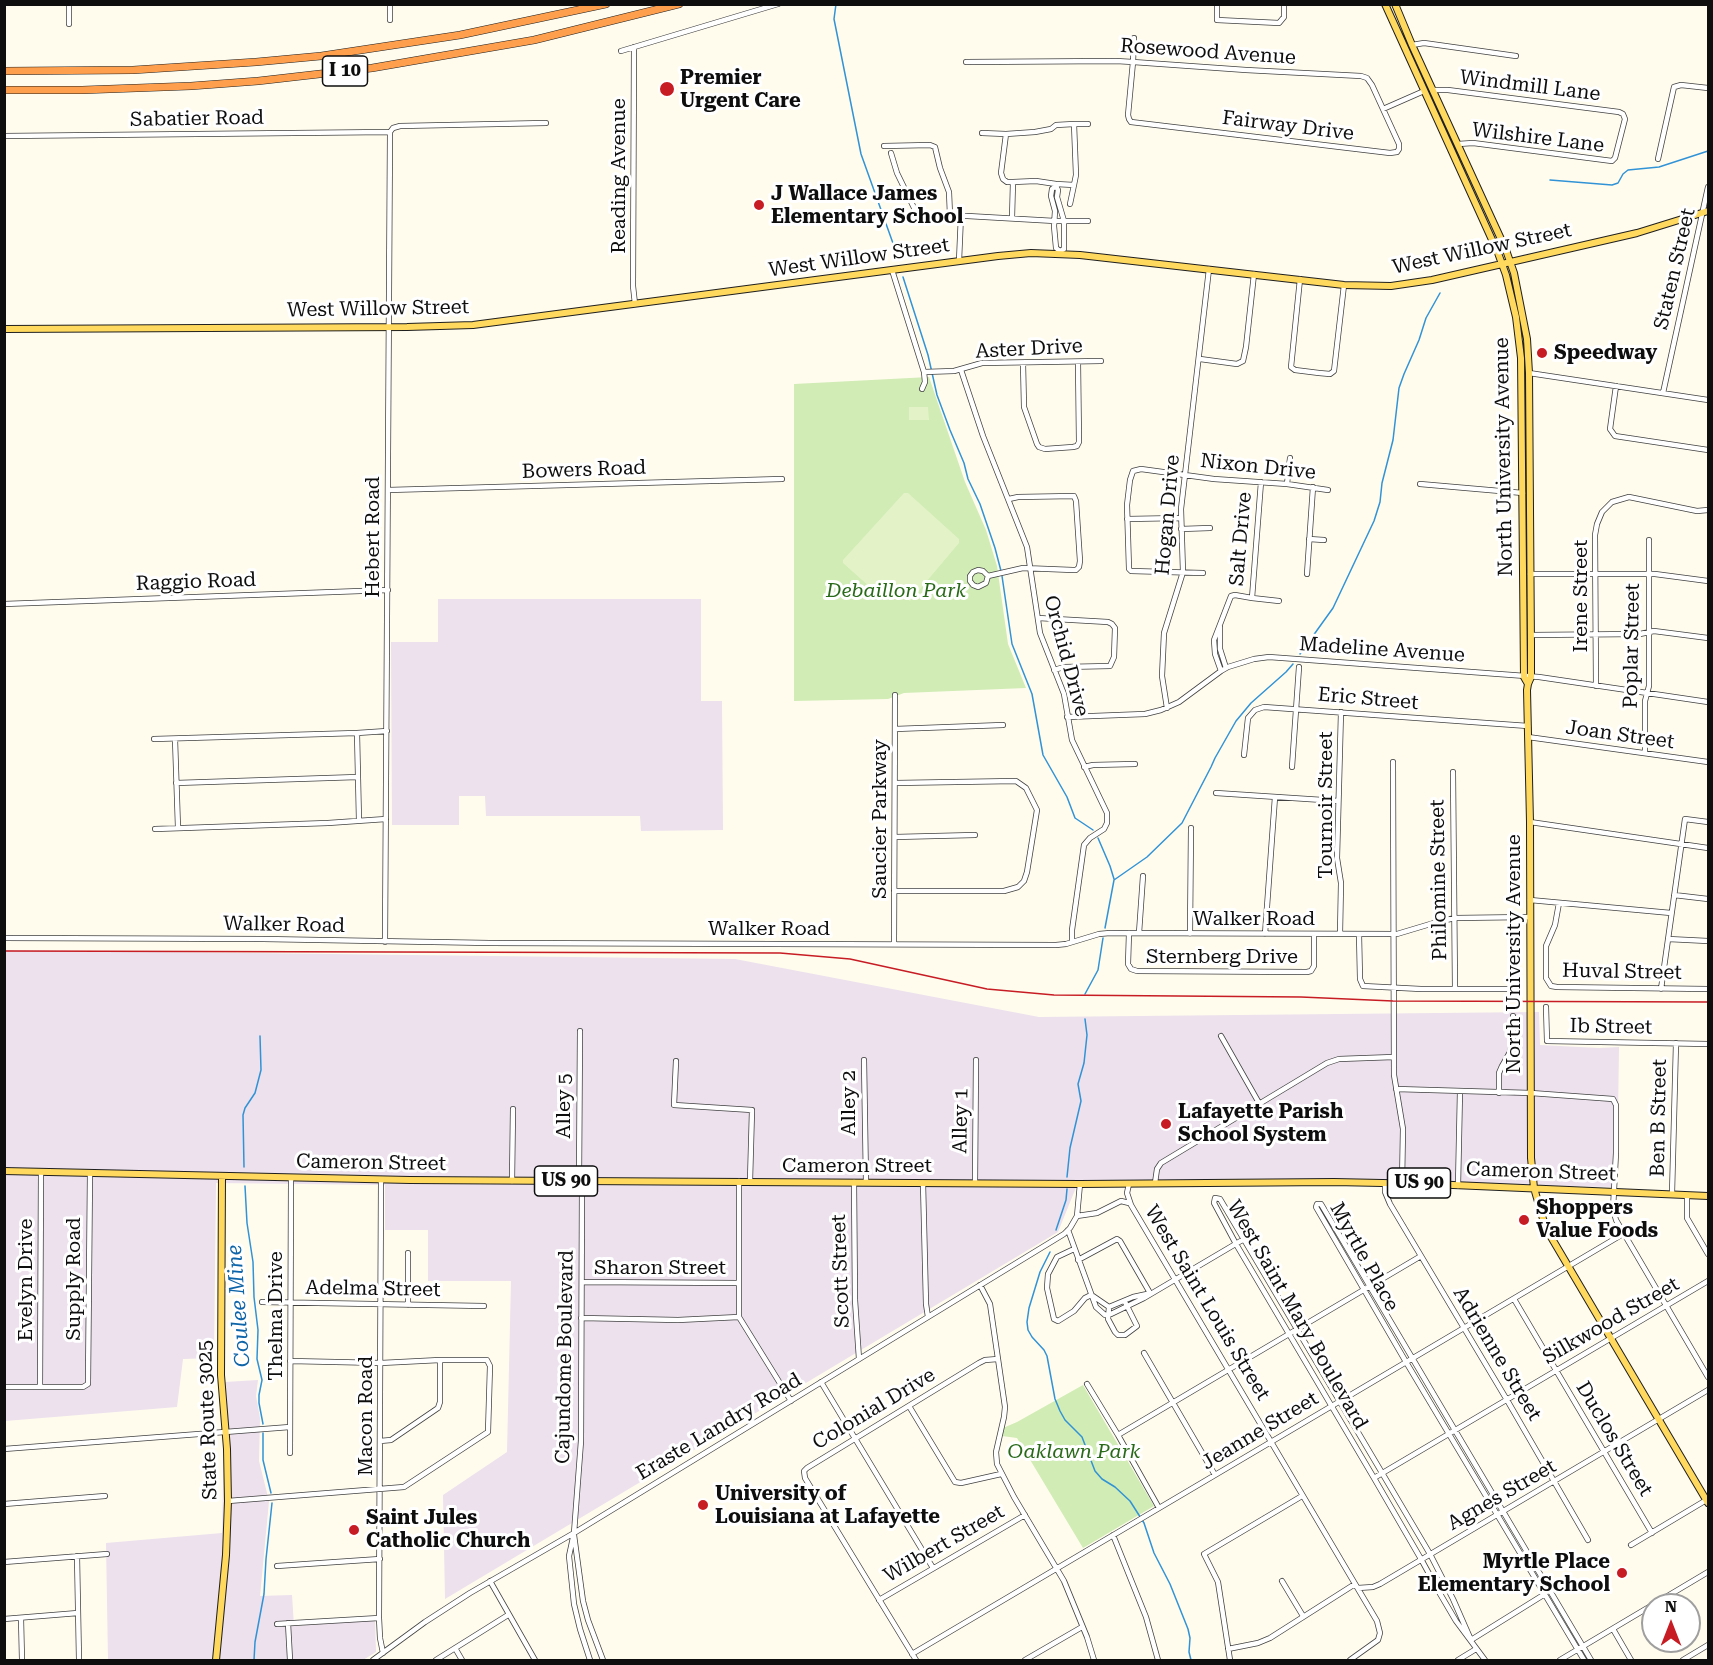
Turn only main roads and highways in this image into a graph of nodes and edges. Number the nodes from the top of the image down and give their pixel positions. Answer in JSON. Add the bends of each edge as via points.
{"nodes":[{"id":1,"x":606,"y":4,"type":"edge"},
{"id":2,"x":679,"y":4,"type":"edge"},
{"id":3,"x":1385,"y":4,"type":"edge"},
{"id":4,"x":1395,"y":4,"type":"edge"},
{"id":5,"x":4,"y":71,"type":"edge"},
{"id":6,"x":4,"y":90,"type":"edge"},
{"id":7,"x":1458,"y":144,"type":"junction"},
{"id":8,"x":1449,"y":146,"type":"junction"},
{"id":9,"x":1706,"y":212,"type":"edge"},
{"id":10,"x":1510,"y":262,"type":"junction"},
{"id":11,"x":1503,"y":264,"type":"junction"},
{"id":12,"x":4,"y":329,"type":"edge"},
{"id":13,"x":1527,"y":677,"type":"junction"},
{"id":14,"x":4,"y":1171,"type":"edge"},
{"id":15,"x":222,"y":1177,"type":"junction"},
{"id":16,"x":1534,"y":1188,"type":"junction"},
{"id":17,"x":1708,"y":1196,"type":"edge"},
{"id":18,"x":1708,"y":1500,"type":"edge"},
{"id":19,"x":216,"y":1660,"type":"edge"}],
"edges":[{"from":1,"to":5,"type":"highway","number":"I 10","via":[[460,35],[321,56],[133,70]]},
{"from":2,"to":6,"type":"highway","number":"I 10","via":[[534,40],[372,68],[191,86]]},
{"from":3,"to":8,"type":"main road","name":"North University Avenue"},
{"from":4,"to":7,"type":"main road","name":"North University Avenue"},
{"from":7,"to":8,"type":"main road"},
{"from":7,"to":10,"type":"main road","name":"North University Avenue"},
{"from":8,"to":11,"type":"main road","name":"North University Avenue"},
{"from":9,"to":10,"type":"main road","name":"West Willow Street"},
{"from":10,"to":11,"type":"main road","name":"West Willow Street"},
{"from":10,"to":13,"type":"main road","name":"North University Avenue","via":[[1527,339],[1529,373],[1531,635]]},
{"from":11,"to":12,"type":"main road","name":"West Willow Street","via":[[1391,286],[1344,285],[1060,253],[1015,254],[473,325]]},
{"from":11,"to":13,"type":"main road","name":"North University Avenue","via":[[1521,348]]},
{"from":13,"to":16,"type":"main road","name":"North University Avenue"},
{"from":14,"to":15,"type":"main road","name":"Cameron Street","number":"US 90"},
{"from":15,"to":16,"type":"main road","name":"Cameron Street","number":"US 90","via":[[1080,1184],[1311,1182]]},
{"from":15,"to":19,"type":"main road","name":"State Route 3025","via":[[221,1352],[228,1500]]},
{"from":16,"to":17,"type":"main road","name":"Cameron Street","number":"US 90"},
{"from":16,"to":18,"type":"main road","name":"North University Avenue","via":[[1548,1230]]}]}
